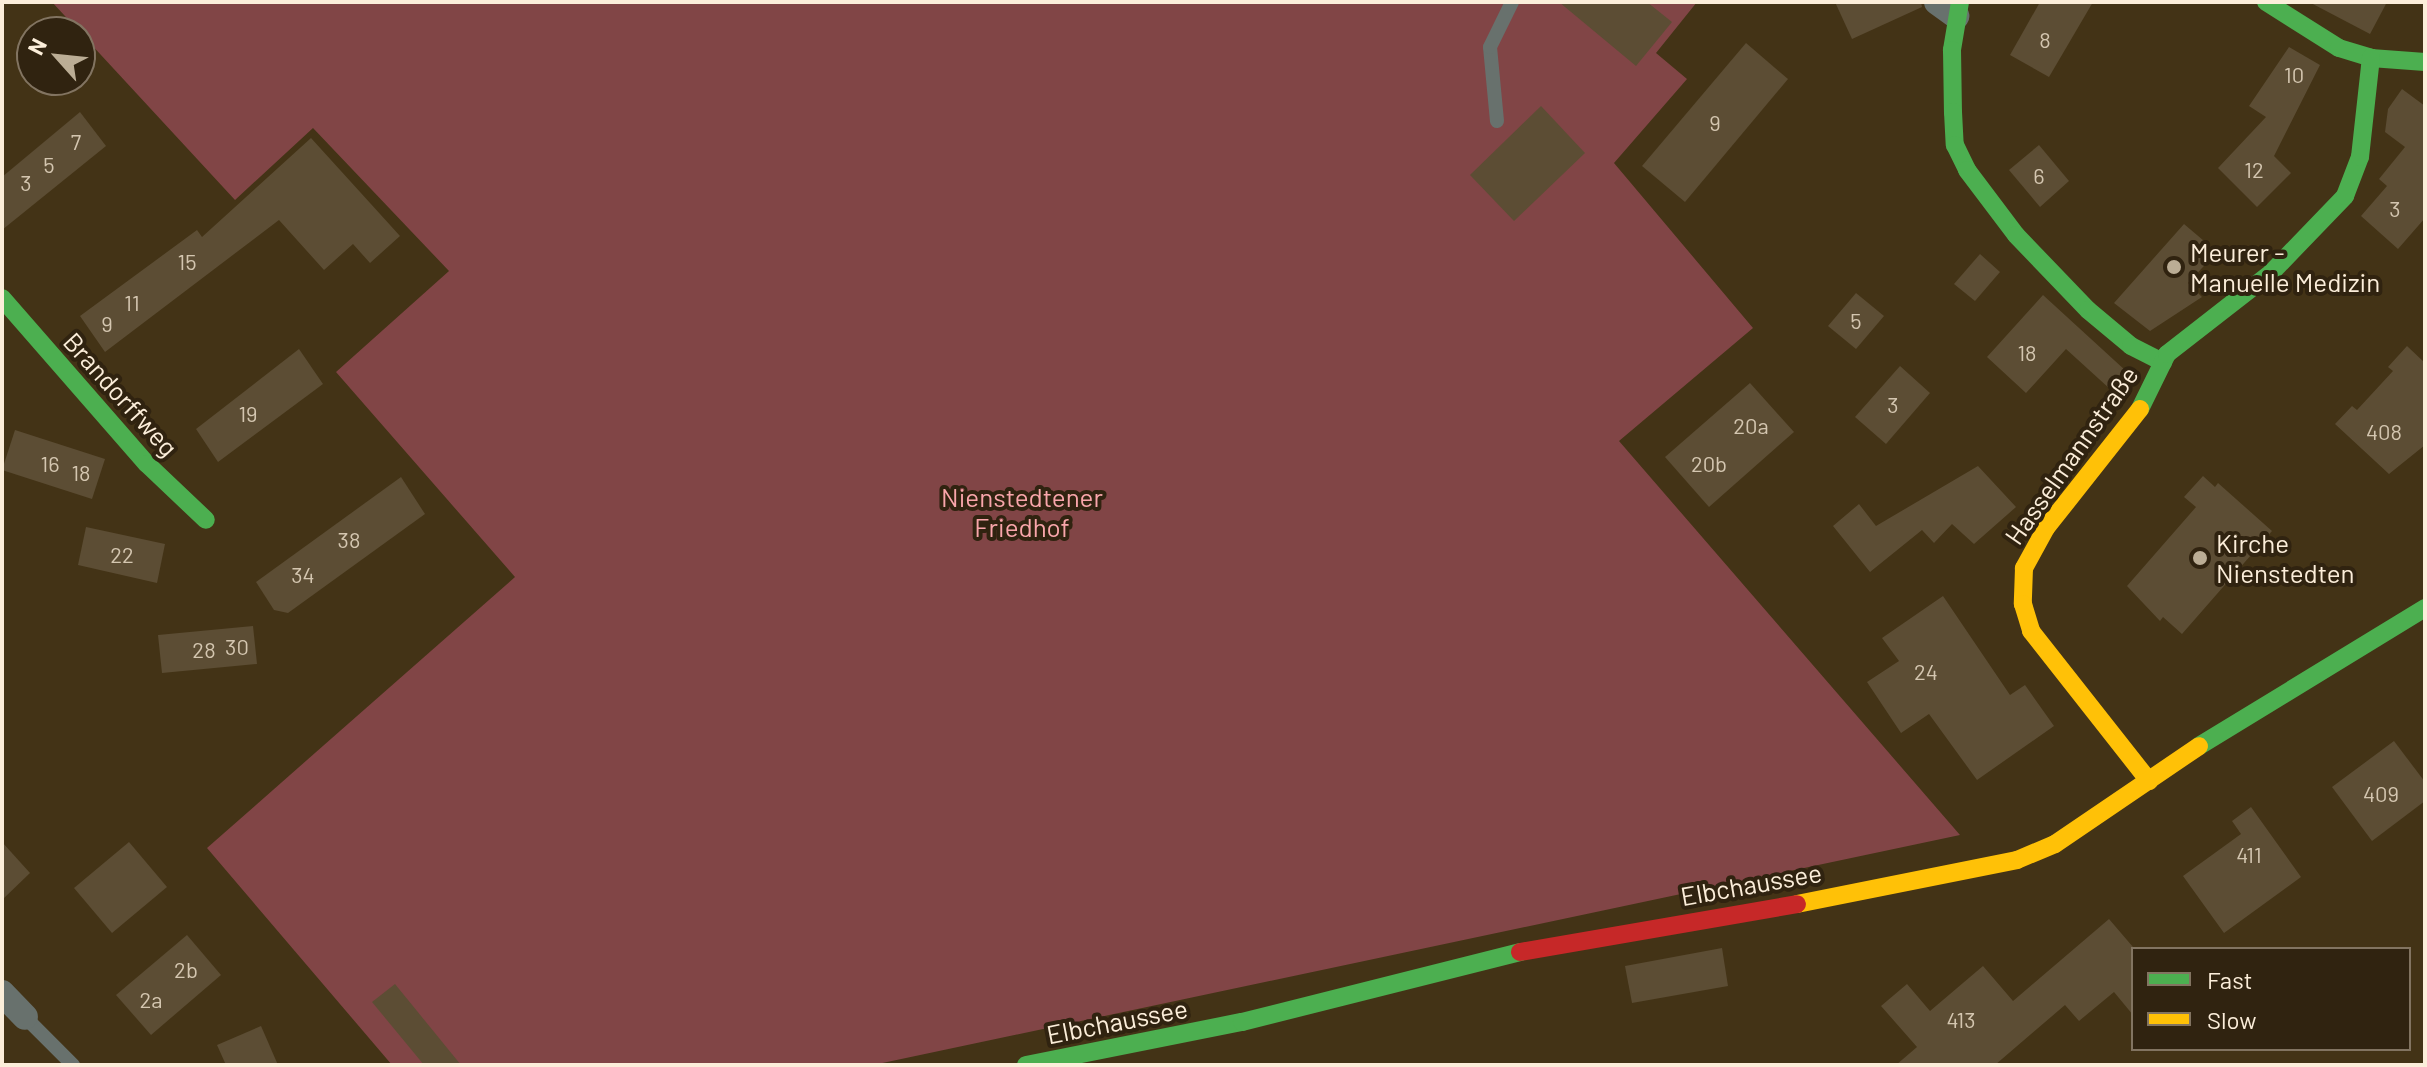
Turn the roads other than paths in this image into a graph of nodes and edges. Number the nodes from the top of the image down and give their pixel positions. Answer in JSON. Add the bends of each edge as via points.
{"nodes":[{"id":1,"x":1512,"y":2,"type":"edge"},
{"id":2,"x":2266,"y":2,"type":"edge"},
{"id":3,"x":1951,"y":7,"type":"edge"},
{"id":4,"x":2371,"y":58,"type":"junction"},
{"id":5,"x":2425,"y":62,"type":"edge"},
{"id":6,"x":1497,"y":121,"type":"dead end"},
{"id":7,"x":2,"y":298,"type":"edge"},
{"id":8,"x":2163,"y":362,"type":"junction"},
{"id":9,"x":206,"y":520,"type":"dead end"},
{"id":10,"x":2425,"y":608,"type":"edge"},
{"id":11,"x":2149,"y":781,"type":"junction"},
{"id":12,"x":2,"y":993,"type":"edge"},
{"id":13,"x":25,"y":1017,"type":"joint"},
{"id":14,"x":73,"y":1065,"type":"edge"},
{"id":15,"x":1026,"y":1065,"type":"edge"}],
"edges":[{"from":1,"to":6,"type":"lane","via":[[1490,47]]},
{"from":2,"to":4,"type":"street","via":[[2339,48]]},
{"from":3,"to":8,"type":"street","via":[[1954,134],[1967,170],[2016,235],[2088,310],[2131,346]]},
{"from":4,"to":5,"type":"street"},
{"from":4,"to":8,"type":"street","name":"Hasselmannstraße","via":[[2360,157],[2345,196],[2271,273],[2189,334]]},
{"from":7,"to":9,"type":"street","name":"Brandorffweg","via":[[147,464]]},
{"from":8,"to":11,"type":"street","name":"Hasselmannstraße","via":[[2139,411],[2035,545],[2021,580],[2026,619],[2039,644]]},
{"from":10,"to":11,"type":"street","name":"Elbchaussee"},
{"from":11,"to":15,"type":"street","name":"Elbchaussee","via":[[2055,844],[1957,876],[1517,953],[1242,1022]]},
{"from":12,"to":13,"type":"street"},
{"from":13,"to":14,"type":"lane"}]}
